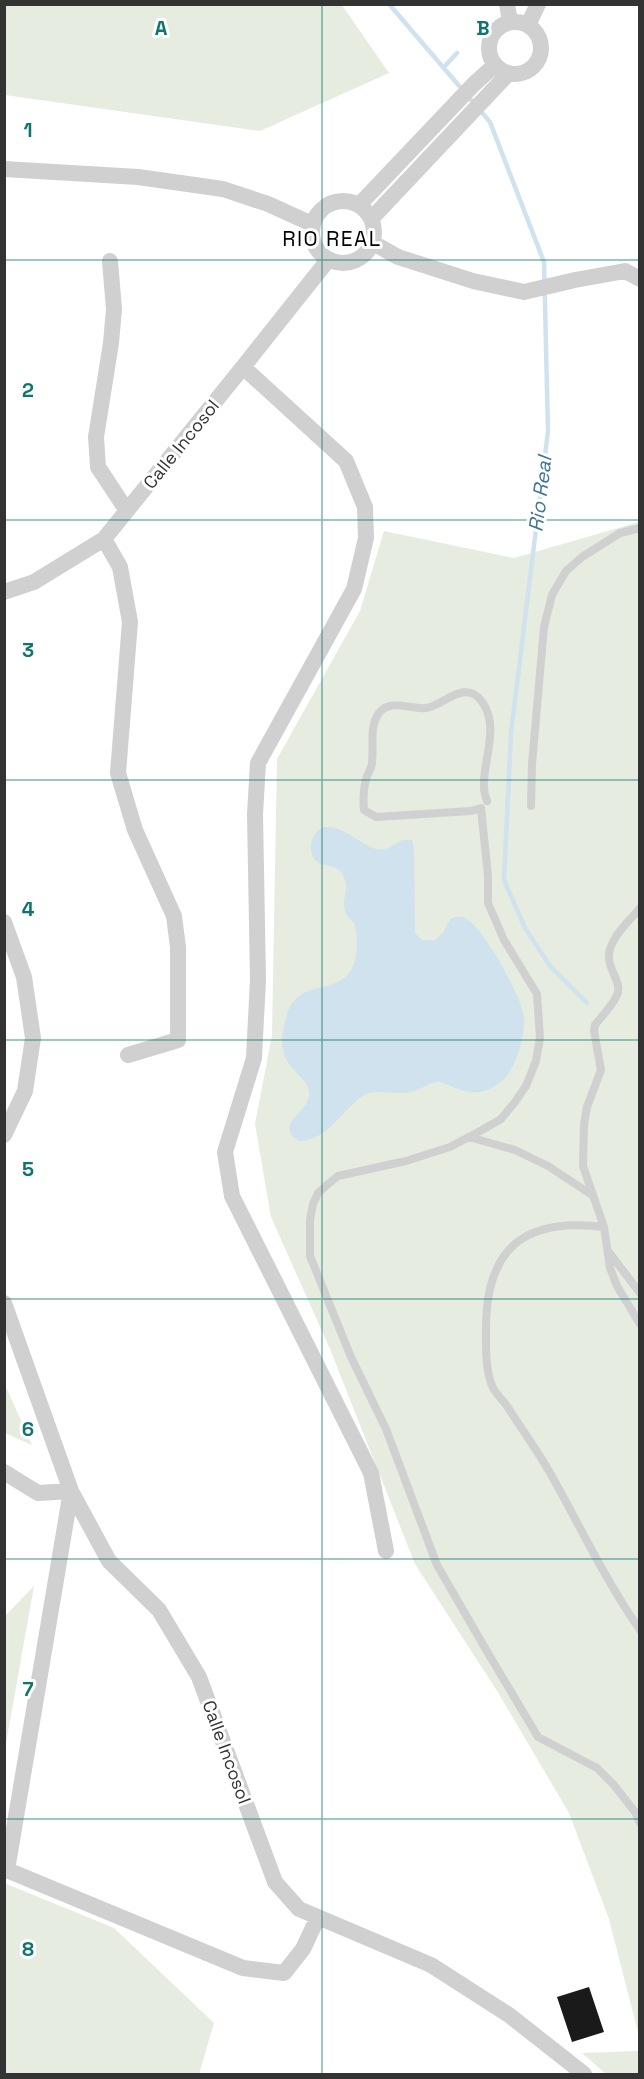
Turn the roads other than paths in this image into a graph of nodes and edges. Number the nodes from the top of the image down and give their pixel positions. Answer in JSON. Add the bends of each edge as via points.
{"nodes":[{"id":1,"x":507,"y":4,"type":"edge"},
{"id":2,"x":538,"y":4,"type":"edge"},
{"id":3,"x":510,"y":22,"type":"junction"},
{"id":4,"x":528,"y":25,"type":"junction"},
{"id":5,"x":502,"y":69,"type":"junction"},
{"id":6,"x":4,"y":169,"type":"edge"},
{"id":7,"x":359,"y":205,"type":"junction"},
{"id":8,"x":372,"y":218,"type":"junction"},
{"id":9,"x":312,"y":224,"type":"junction"},
{"id":10,"x":373,"y":243,"type":"junction"},
{"id":11,"x":328,"y":260,"type":"junction"},
{"id":12,"x":110,"y":261,"type":"dead end"},
{"id":13,"x":639,"y":279,"type":"edge"},
{"id":14,"x":243,"y":368,"type":"junction"},
{"id":15,"x":127,"y":511,"type":"junction"},
{"id":16,"x":639,"y":528,"type":"edge"},
{"id":17,"x":104,"y":539,"type":"junction"},
{"id":18,"x":4,"y":592,"type":"edge"},
{"id":19,"x":487,"y":801,"type":"dead end"},
{"id":20,"x":531,"y":806,"type":"dead end"},
{"id":21,"x":639,"y":908,"type":"edge"},
{"id":22,"x":4,"y":922,"type":"edge"},
{"id":23,"x":129,"y":1055,"type":"dead end"},
{"id":24,"x":4,"y":1135,"type":"edge"},
{"id":25,"x":469,"y":1137,"type":"junction"},
{"id":26,"x":592,"y":1195,"type":"junction"},
{"id":27,"x":604,"y":1227,"type":"junction"},
{"id":28,"x":608,"y":1251,"type":"junction"},
{"id":29,"x":639,"y":1293,"type":"edge"},
{"id":30,"x":4,"y":1303,"type":"edge"},
{"id":31,"x":639,"y":1324,"type":"edge"},
{"id":32,"x":4,"y":1472,"type":"edge"},
{"id":33,"x":71,"y":1491,"type":"junction"},
{"id":34,"x":386,"y":1551,"type":"dead end"},
{"id":35,"x":639,"y":1630,"type":"edge"},
{"id":36,"x":639,"y":1823,"type":"edge"},
{"id":37,"x":318,"y":1917,"type":"junction"},
{"id":38,"x":584,"y":2074,"type":"edge"}],
"edges":[{"from":1,"to":3,"type":"street"},
{"from":2,"to":4,"type":"street"},
{"from":3,"to":4,"type":"street"},
{"from":3,"to":5,"type":"street","via":[[494,31],[488,48],[490,57]]},
{"from":4,"to":5,"type":"street","via":[[540,40],[539,58],[534,66],[518,74]]},
{"from":5,"to":7,"type":"street","via":[[474,84]]},
{"from":5,"to":8,"type":"street","via":[[490,94]]},
{"from":6,"to":9,"type":"street","via":[[138,177],[223,189]]},
{"from":7,"to":8,"type":"street"},
{"from":7,"to":9,"type":"street","via":[[348,200],[325,205]]},
{"from":8,"to":10,"type":"street"},
{"from":9,"to":11,"type":"street","via":[[314,245]]},
{"from":10,"to":11,"type":"street","via":[[362,257],[345,264]]},
{"from":10,"to":13,"type":"street","via":[[398,257],[524,292],[625,271]]},
{"from":11,"to":14,"type":"street","name":"Calle Incosol"},
{"from":12,"to":15,"type":"street","via":[[114,309],[96,447],[98,467]]},
{"from":14,"to":15,"type":"street","name":"Calle Incosol"},
{"from":14,"to":34,"type":"street","via":[[346,461],[365,507],[366,538],[354,589],[258,763],[254,1058],[225,1152],[232,1196],[371,1473]]},
{"from":15,"to":17,"type":"street","name":"Calle Incosol"},
{"from":16,"to":20,"type":"lane","via":[[620,533],[582,557],[566,571],[552,595],[544,627]]},
{"from":17,"to":18,"type":"street","name":"Calle Incosol","via":[[34,582]]},
{"from":17,"to":23,"type":"street","via":[[120,567],[130,622],[118,773],[135,830],[174,916],[178,947],[178,1040]]},
{"from":19,"to":25,"type":"lane","via":[[484,787],[490,729],[483,703],[477,697],[459,693],[431,707],[384,707],[378,714],[373,726],[372,764],[362,796],[364,810],[376,817],[392,817],[481,808],[488,903],[504,940],[537,994],[540,1038],[526,1086],[501,1119]]},
{"from":21,"to":26,"type":"lane","via":[[612,944],[609,956],[618,994],[594,1031],[601,1070],[587,1107],[582,1154]]},
{"from":22,"to":24,"type":"street","via":[[24,977],[33,1038],[25,1091]]},
{"from":25,"to":26,"type":"lane","via":[[514,1150],[548,1166]]},
{"from":25,"to":36,"type":"lane","via":[[415,1158],[338,1176],[318,1193],[313,1204],[310,1256],[351,1357],[386,1429],[437,1566],[538,1737],[597,1768],[635,1812]]},
{"from":26,"to":27,"type":"lane"},
{"from":27,"to":28,"type":"lane"},
{"from":27,"to":35,"type":"lane","via":[[560,1224],[531,1233],[505,1253],[488,1293],[486,1358],[493,1388],[532,1443]]},
{"from":28,"to":29,"type":"lane"},
{"from":28,"to":31,"type":"lane","via":[[617,1286]]},
{"from":30,"to":33,"type":"street","name":"Calle Incosol"},
{"from":32,"to":33,"type":"street","via":[[38,1493]]},
{"from":33,"to":37,"type":"street","name":"Calle Incosol","via":[[109,1561],[159,1610],[199,1677],[275,1882],[299,1909]]},
{"from":33,"to":37,"type":"street","via":[[7,1870],[243,1968],[284,1973],[303,1949]]},
{"from":37,"to":38,"type":"street","name":"Calle Incosol","via":[[431,1965],[509,2015]]}]}
